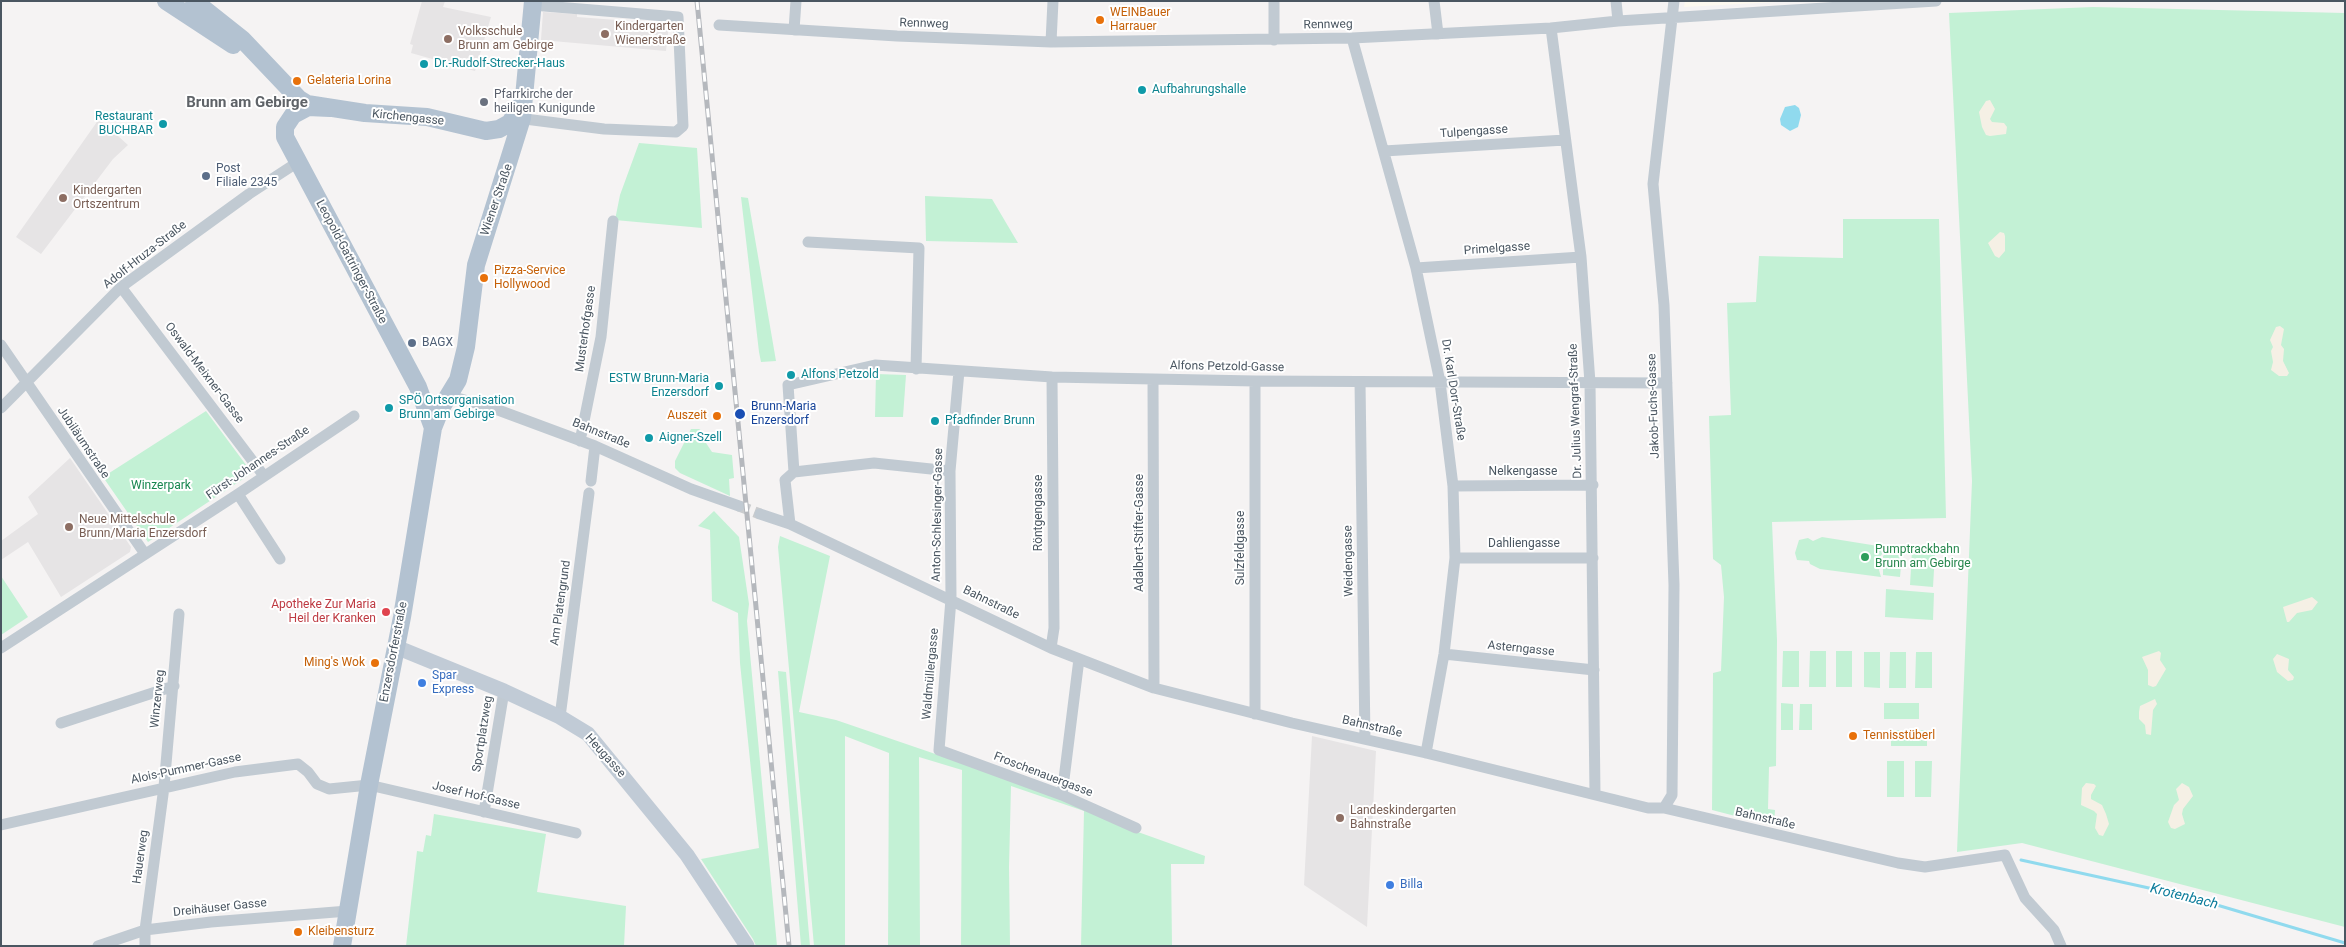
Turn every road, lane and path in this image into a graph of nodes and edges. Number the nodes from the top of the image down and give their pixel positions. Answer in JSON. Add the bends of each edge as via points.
{"nodes":[{"id":1,"x":166,"y":1,"type":"edge"},
{"id":2,"x":194,"y":1,"type":"edge"},
{"id":3,"x":796,"y":1,"type":"edge"},
{"id":4,"x":1053,"y":1,"type":"edge"},
{"id":5,"x":1274,"y":1,"type":"edge"},
{"id":6,"x":1434,"y":1,"type":"edge"},
{"id":7,"x":1616,"y":1,"type":"edge"},
{"id":8,"x":1674,"y":1,"type":"edge"},
{"id":9,"x":1936,"y":1,"type":"edge"},
{"id":10,"x":533,"y":3,"type":"edge"},
{"id":11,"x":1815,"y":5,"type":"edge"},
{"id":12,"x":1673,"y":18,"type":"junction"},
{"id":13,"x":1618,"y":22,"type":"junction"},
{"id":14,"x":719,"y":25,"type":"dead end"},
{"id":15,"x":1552,"y":28,"type":"junction"},
{"id":16,"x":794,"y":30,"type":"junction"},
{"id":17,"x":1438,"y":34,"type":"junction"},
{"id":18,"x":1352,"y":38,"type":"junction"},
{"id":19,"x":1274,"y":40,"type":"junction"},
{"id":20,"x":1051,"y":42,"type":"junction"},
{"id":21,"x":330,"y":108,"type":"junction"},
{"id":22,"x":293,"y":115,"type":"junction"},
{"id":23,"x":518,"y":118,"type":"junction"},
{"id":24,"x":486,"y":131,"type":"junction"},
{"id":25,"x":1565,"y":140,"type":"junction"},
{"id":26,"x":1384,"y":151,"type":"junction"},
{"id":27,"x":298,"y":162,"type":"junction"},
{"id":28,"x":509,"y":166,"type":"junction"},
{"id":29,"x":613,"y":221,"type":"dead end"},
{"id":30,"x":808,"y":242,"type":"dead end"},
{"id":31,"x":1581,"y":257,"type":"junction"},
{"id":32,"x":1416,"y":268,"type":"junction"},
{"id":33,"x":121,"y":287,"type":"junction"},
{"id":34,"x":1,"y":345,"type":"edge"},
{"id":35,"x":916,"y":369,"type":"junction"},
{"id":36,"x":959,"y":371,"type":"junction"},
{"id":37,"x":1052,"y":377,"type":"junction"},
{"id":38,"x":1153,"y":379,"type":"junction"},
{"id":39,"x":1255,"y":382,"type":"junction"},
{"id":40,"x":1360,"y":382,"type":"junction"},
{"id":41,"x":1440,"y":382,"type":"junction"},
{"id":42,"x":26,"y":383,"type":"junction"},
{"id":43,"x":1590,"y":383,"type":"junction"},
{"id":44,"x":1667,"y":383,"type":"junction"},
{"id":45,"x":418,"y":387,"type":"junction"},
{"id":46,"x":450,"y":396,"type":"junction"},
{"id":47,"x":1,"y":408,"type":"edge"},
{"id":48,"x":354,"y":416,"type":"dead end"},
{"id":49,"x":433,"y":428,"type":"junction"},
{"id":50,"x":580,"y":441,"type":"junction"},
{"id":51,"x":595,"y":446,"type":"junction"},
{"id":52,"x":950,"y":471,"type":"junction"},
{"id":53,"x":794,"y":472,"type":"junction"},
{"id":54,"x":264,"y":476,"type":"junction"},
{"id":55,"x":591,"y":481,"type":"dead end"},
{"id":56,"x":1453,"y":486,"type":"junction"},
{"id":57,"x":1593,"y":486,"type":"junction"},
{"id":58,"x":589,"y":493,"type":"dead end"},
{"id":59,"x":238,"y":494,"type":"junction"},
{"id":60,"x":739,"y":506,"type":"tunnel mouth"},
{"id":61,"x":760,"y":514,"type":"tunnel mouth"},
{"id":62,"x":790,"y":524,"type":"junction"},
{"id":63,"x":144,"y":554,"type":"junction"},
{"id":64,"x":1455,"y":558,"type":"junction"},
{"id":65,"x":1593,"y":558,"type":"junction"},
{"id":66,"x":280,"y":559,"type":"dead end"},
{"id":67,"x":951,"y":599,"type":"junction"},
{"id":68,"x":179,"y":614,"type":"dead end"},
{"id":69,"x":396,"y":647,"type":"junction"},
{"id":70,"x":1,"y":648,"type":"edge"},
{"id":71,"x":1051,"y":648,"type":"junction"},
{"id":72,"x":1444,"y":654,"type":"junction"},
{"id":73,"x":1079,"y":659,"type":"junction"},
{"id":74,"x":1594,"y":670,"type":"junction"},
{"id":75,"x":174,"y":686,"type":"junction"},
{"id":76,"x":1154,"y":688,"type":"junction"},
{"id":77,"x":504,"y":691,"type":"junction"},
{"id":78,"x":1255,"y":714,"type":"junction"},
{"id":79,"x":560,"y":716,"type":"junction"},
{"id":80,"x":61,"y":723,"type":"dead end"},
{"id":81,"x":1365,"y":739,"type":"junction"},
{"id":82,"x":939,"y":750,"type":"joint"},
{"id":83,"x":1426,"y":753,"type":"junction"},
{"id":84,"x":368,"y":785,"type":"junction"},
{"id":85,"x":164,"y":787,"type":"junction"},
{"id":86,"x":1595,"y":794,"type":"junction"},
{"id":87,"x":1062,"y":795,"type":"junction"},
{"id":88,"x":1664,"y":808,"type":"junction"},
{"id":89,"x":484,"y":812,"type":"junction"},
{"id":90,"x":1,"y":825,"type":"edge"},
{"id":91,"x":1136,"y":828,"type":"dead end"},
{"id":92,"x":576,"y":833,"type":"dead end"},
{"id":93,"x":348,"y":911,"type":"junction"},
{"id":94,"x":145,"y":930,"type":"junction"},
{"id":95,"x":98,"y":946,"type":"edge"},
{"id":96,"x":145,"y":946,"type":"edge"},
{"id":97,"x":342,"y":946,"type":"edge"},
{"id":98,"x":747,"y":946,"type":"edge"},
{"id":99,"x":2061,"y":946,"type":"edge"}],
"edges":[{"from":1,"to":22,"type":"main road","via":[[245,54],[277,88]]},
{"from":2,"to":21,"type":"main road","via":[[242,39],[299,99],[307,104]]},
{"from":3,"to":16,"type":"street"},
{"from":4,"to":20,"type":"street"},
{"from":5,"to":19,"type":"street"},
{"from":6,"to":17,"type":"street"},
{"from":7,"to":13,"type":"street"},
{"from":8,"to":12,"type":"street","name":"Jakob-Fuchs-Gasse"},
{"from":9,"to":11,"type":"street","name":"Rennweg"},
{"from":10,"to":23,"type":"main road","via":[[524,98]]},
{"from":10,"to":23,"type":"street","via":[[678,17],[682,126],[676,132],[604,130]]},
{"from":11,"to":12,"type":"street","name":"Rennweg"},
{"from":12,"to":13,"type":"street","name":"Rennweg"},
{"from":12,"to":44,"type":"street","name":"Jakob-Fuchs-Gasse","via":[[1653,184]]},
{"from":13,"to":15,"type":"street","name":"Rennweg"},
{"from":14,"to":16,"type":"street","name":"Rennweg"},
{"from":15,"to":17,"type":"street","name":"Rennweg"},
{"from":15,"to":25,"type":"street","name":"Dr. Julius Wengraf-Straße"},
{"from":16,"to":20,"type":"street","name":"Rennweg"},
{"from":17,"to":18,"type":"street","name":"Rennweg"},
{"from":18,"to":19,"type":"street","name":"Rennweg"},
{"from":18,"to":26,"type":"street","name":"Dr. Karl Dorr-Straße"},
{"from":19,"to":20,"type":"street","name":"Rennweg"},
{"from":21,"to":22,"type":"main road","via":[[308,107]]},
{"from":21,"to":24,"type":"main road","name":"Kirchengasse","via":[[427,117]]},
{"from":22,"to":27,"type":"main road","name":"Leopold-Gattringer-Straße","via":[[284,137]]},
{"from":23,"to":24,"type":"main road","via":[[499,129]]},
{"from":23,"to":28,"type":"main road","name":"Wiener Straße"},
{"from":24,"to":28,"type":"main road","name":"Kirchengasse","via":[[500,140]]},
{"from":25,"to":26,"type":"street","name":"Tulpengasse"},
{"from":25,"to":31,"type":"street","name":"Dr. Julius Wengraf-Straße"},
{"from":26,"to":32,"type":"street","name":"Dr. Karl Dorr-Straße"},
{"from":27,"to":33,"type":"street","name":"Adolf-Hruza-Straße"},
{"from":27,"to":45,"type":"main road","name":"Leopold-Gattringer-Straße"},
{"from":28,"to":46,"type":"main road","name":"Wiener Straße","via":[[476,265],[466,348],[458,380]]},
{"from":29,"to":50,"type":"street","name":"Musterhofgasse","via":[[601,337]]},
{"from":30,"to":35,"type":"street","via":[[920,248]]},
{"from":31,"to":32,"type":"street","name":"Primelgasse"},
{"from":31,"to":43,"type":"street","name":"Dr. Julius Wengraf-Straße"},
{"from":32,"to":41,"type":"street","name":"Dr. Karl Dorr-Straße"},
{"from":33,"to":42,"type":"street","name":"Adolf-Hruza-Straße"},
{"from":33,"to":54,"type":"street","name":"Oswald-Meixner-Gasse"},
{"from":34,"to":42,"type":"street","name":"Jubiläumstraße"},
{"from":35,"to":36,"type":"street","name":"Alfons Petzold-Gasse"},
{"from":35,"to":53,"type":"street","name":"Alfons Petzold-Gasse","via":[[874,365],[788,385]]},
{"from":36,"to":37,"type":"street","name":"Alfons Petzold-Gasse"},
{"from":36,"to":52,"type":"street","name":"Anton-Schlesinger-Gasse"},
{"from":37,"to":38,"type":"street","name":"Alfons Petzold-Gasse"},
{"from":37,"to":71,"type":"street","name":"Röntgengasse","via":[[1054,628]]},
{"from":38,"to":39,"type":"street","name":"Alfons Petzold-Gasse"},
{"from":38,"to":76,"type":"street","name":"Adalbert-Stifter-Gasse"},
{"from":39,"to":40,"type":"street","name":"Alfons Petzold-Gasse"},
{"from":39,"to":78,"type":"street","name":"Sulzfeldgasse"},
{"from":40,"to":41,"type":"street","name":"Alfons Petzold-Gasse"},
{"from":40,"to":81,"type":"street","name":"Weidengasse"},
{"from":41,"to":43,"type":"street","name":"Alfons Petzold-Gasse"},
{"from":41,"to":56,"type":"street","name":"Dr. Karl Dorr-Straße"},
{"from":42,"to":47,"type":"street","name":"Adolf-Hruza-Straße"},
{"from":42,"to":63,"type":"street","name":"Jubiläumstraße"},
{"from":43,"to":44,"type":"street","name":"Alfons Petzold-Gasse"},
{"from":43,"to":57,"type":"street","name":"Dr. Julius Wengraf-Straße"},
{"from":44,"to":88,"type":"street","name":"Jakob-Fuchs-Gasse","via":[[1674,585],[1672,795]]},
{"from":45,"to":46,"type":"main road","via":[[433,394]]},
{"from":45,"to":49,"type":"main road","name":"Leopold-Gattringer-Straße"},
{"from":46,"to":49,"type":"main road","name":"Enzersdorferstraße"},
{"from":46,"to":50,"type":"street","name":"Bahnstraße","via":[[490,407]]},
{"from":48,"to":54,"type":"street","name":"Fürst-Johannes-Straße"},
{"from":49,"to":69,"type":"main road","name":"Enzersdorferstraße"},
{"from":50,"to":51,"type":"street","name":"Bahnstraße"},
{"from":51,"to":55,"type":"street"},
{"from":51,"to":60,"type":"street","name":"Bahnstraße","via":[[691,489]]},
{"from":52,"to":53,"type":"street","via":[[874,463]]},
{"from":52,"to":67,"type":"street","name":"Anton-Schlesinger-Gasse"},
{"from":53,"to":62,"type":"street","via":[[785,480]]},
{"from":54,"to":59,"type":"street","name":"Fürst-Johannes-Straße"},
{"from":56,"to":57,"type":"street","name":"Nelkengasse"},
{"from":56,"to":64,"type":"street","name":"Dr. Karl Dorr-Straße"},
{"from":57,"to":65,"type":"street","name":"Dr. Julius Wengraf-Straße"},
{"from":58,"to":79,"type":"street","name":"Am Platengrund"},
{"from":59,"to":63,"type":"street","name":"Fürst-Johannes-Straße"},
{"from":59,"to":66,"type":"street"},
{"from":61,"to":62,"type":"street","name":"Bahnstraße"},
{"from":62,"to":67,"type":"street","name":"Bahnstraße"},
{"from":63,"to":70,"type":"street","name":"Fürst-Johannes-Straße"},
{"from":64,"to":65,"type":"street","name":"Dahliengasse"},
{"from":64,"to":72,"type":"street","name":"Dr. Karl Dorr-Straße"},
{"from":65,"to":74,"type":"street","name":"Dr. Julius Wengraf-Straße"},
{"from":67,"to":71,"type":"street","name":"Bahnstraße"},
{"from":67,"to":82,"type":"street","name":"Waldmüllergasse"},
{"from":68,"to":75,"type":"street","name":"Winzerweg"},
{"from":69,"to":77,"type":"street","name":"Heugasse"},
{"from":69,"to":84,"type":"main road","name":"Enzersdorferstraße"},
{"from":71,"to":73,"type":"street","name":"Bahnstraße"},
{"from":72,"to":74,"type":"street","name":"Asterngasse"},
{"from":72,"to":83,"type":"street","name":"Dr. Karl Dorr-Straße"},
{"from":73,"to":76,"type":"street","name":"Bahnstraße"},
{"from":73,"to":87,"type":"street"},
{"from":74,"to":86,"type":"street","name":"Dr. Julius Wengraf-Straße"},
{"from":75,"to":80,"type":"street"},
{"from":75,"to":85,"type":"street","name":"Winzerweg"},
{"from":76,"to":78,"type":"street","name":"Bahnstraße"},
{"from":77,"to":79,"type":"street","name":"Heugasse"},
{"from":77,"to":89,"type":"street","name":"Sportplatzweg"},
{"from":78,"to":81,"type":"street","name":"Bahnstraße"},
{"from":79,"to":98,"type":"street","name":"Heugasse","via":[[588,734],[634,789],[687,855]]},
{"from":81,"to":83,"type":"street","name":"Bahnstraße"},
{"from":82,"to":87,"type":"street","name":"Froschenauergasse"},
{"from":83,"to":86,"type":"street","name":"Bahnstraße"},
{"from":84,"to":85,"type":"street","name":"Alois-Pummer-Gasse","via":[[329,789],[317,784],[298,764],[235,772]]},
{"from":84,"to":89,"type":"street","name":"Josef Hof-Gasse"},
{"from":84,"to":93,"type":"main road","name":"Enzersdorferstraße"},
{"from":85,"to":90,"type":"street","name":"Alois-Pummer-Gasse"},
{"from":85,"to":94,"type":"street","name":"Hauerweg"},
{"from":86,"to":88,"type":"street","name":"Bahnstraße","via":[[1648,808]]},
{"from":87,"to":91,"type":"street","name":"Froschenauergasse"},
{"from":88,"to":99,"type":"street","name":"Bahnstraße","via":[[1770,835],[1925,867],[2004,855],[2025,898],[2054,930]]},
{"from":89,"to":92,"type":"street","name":"Josef Hof-Gasse"},
{"from":93,"to":94,"type":"street","name":"Dreihäuser Gasse"},
{"from":93,"to":97,"type":"main road","name":"Enzersdorferstraße"},
{"from":94,"to":95,"type":"street","name":"Dreihäuser Gasse"},
{"from":94,"to":96,"type":"street","name":"Hauerweg"}]}
